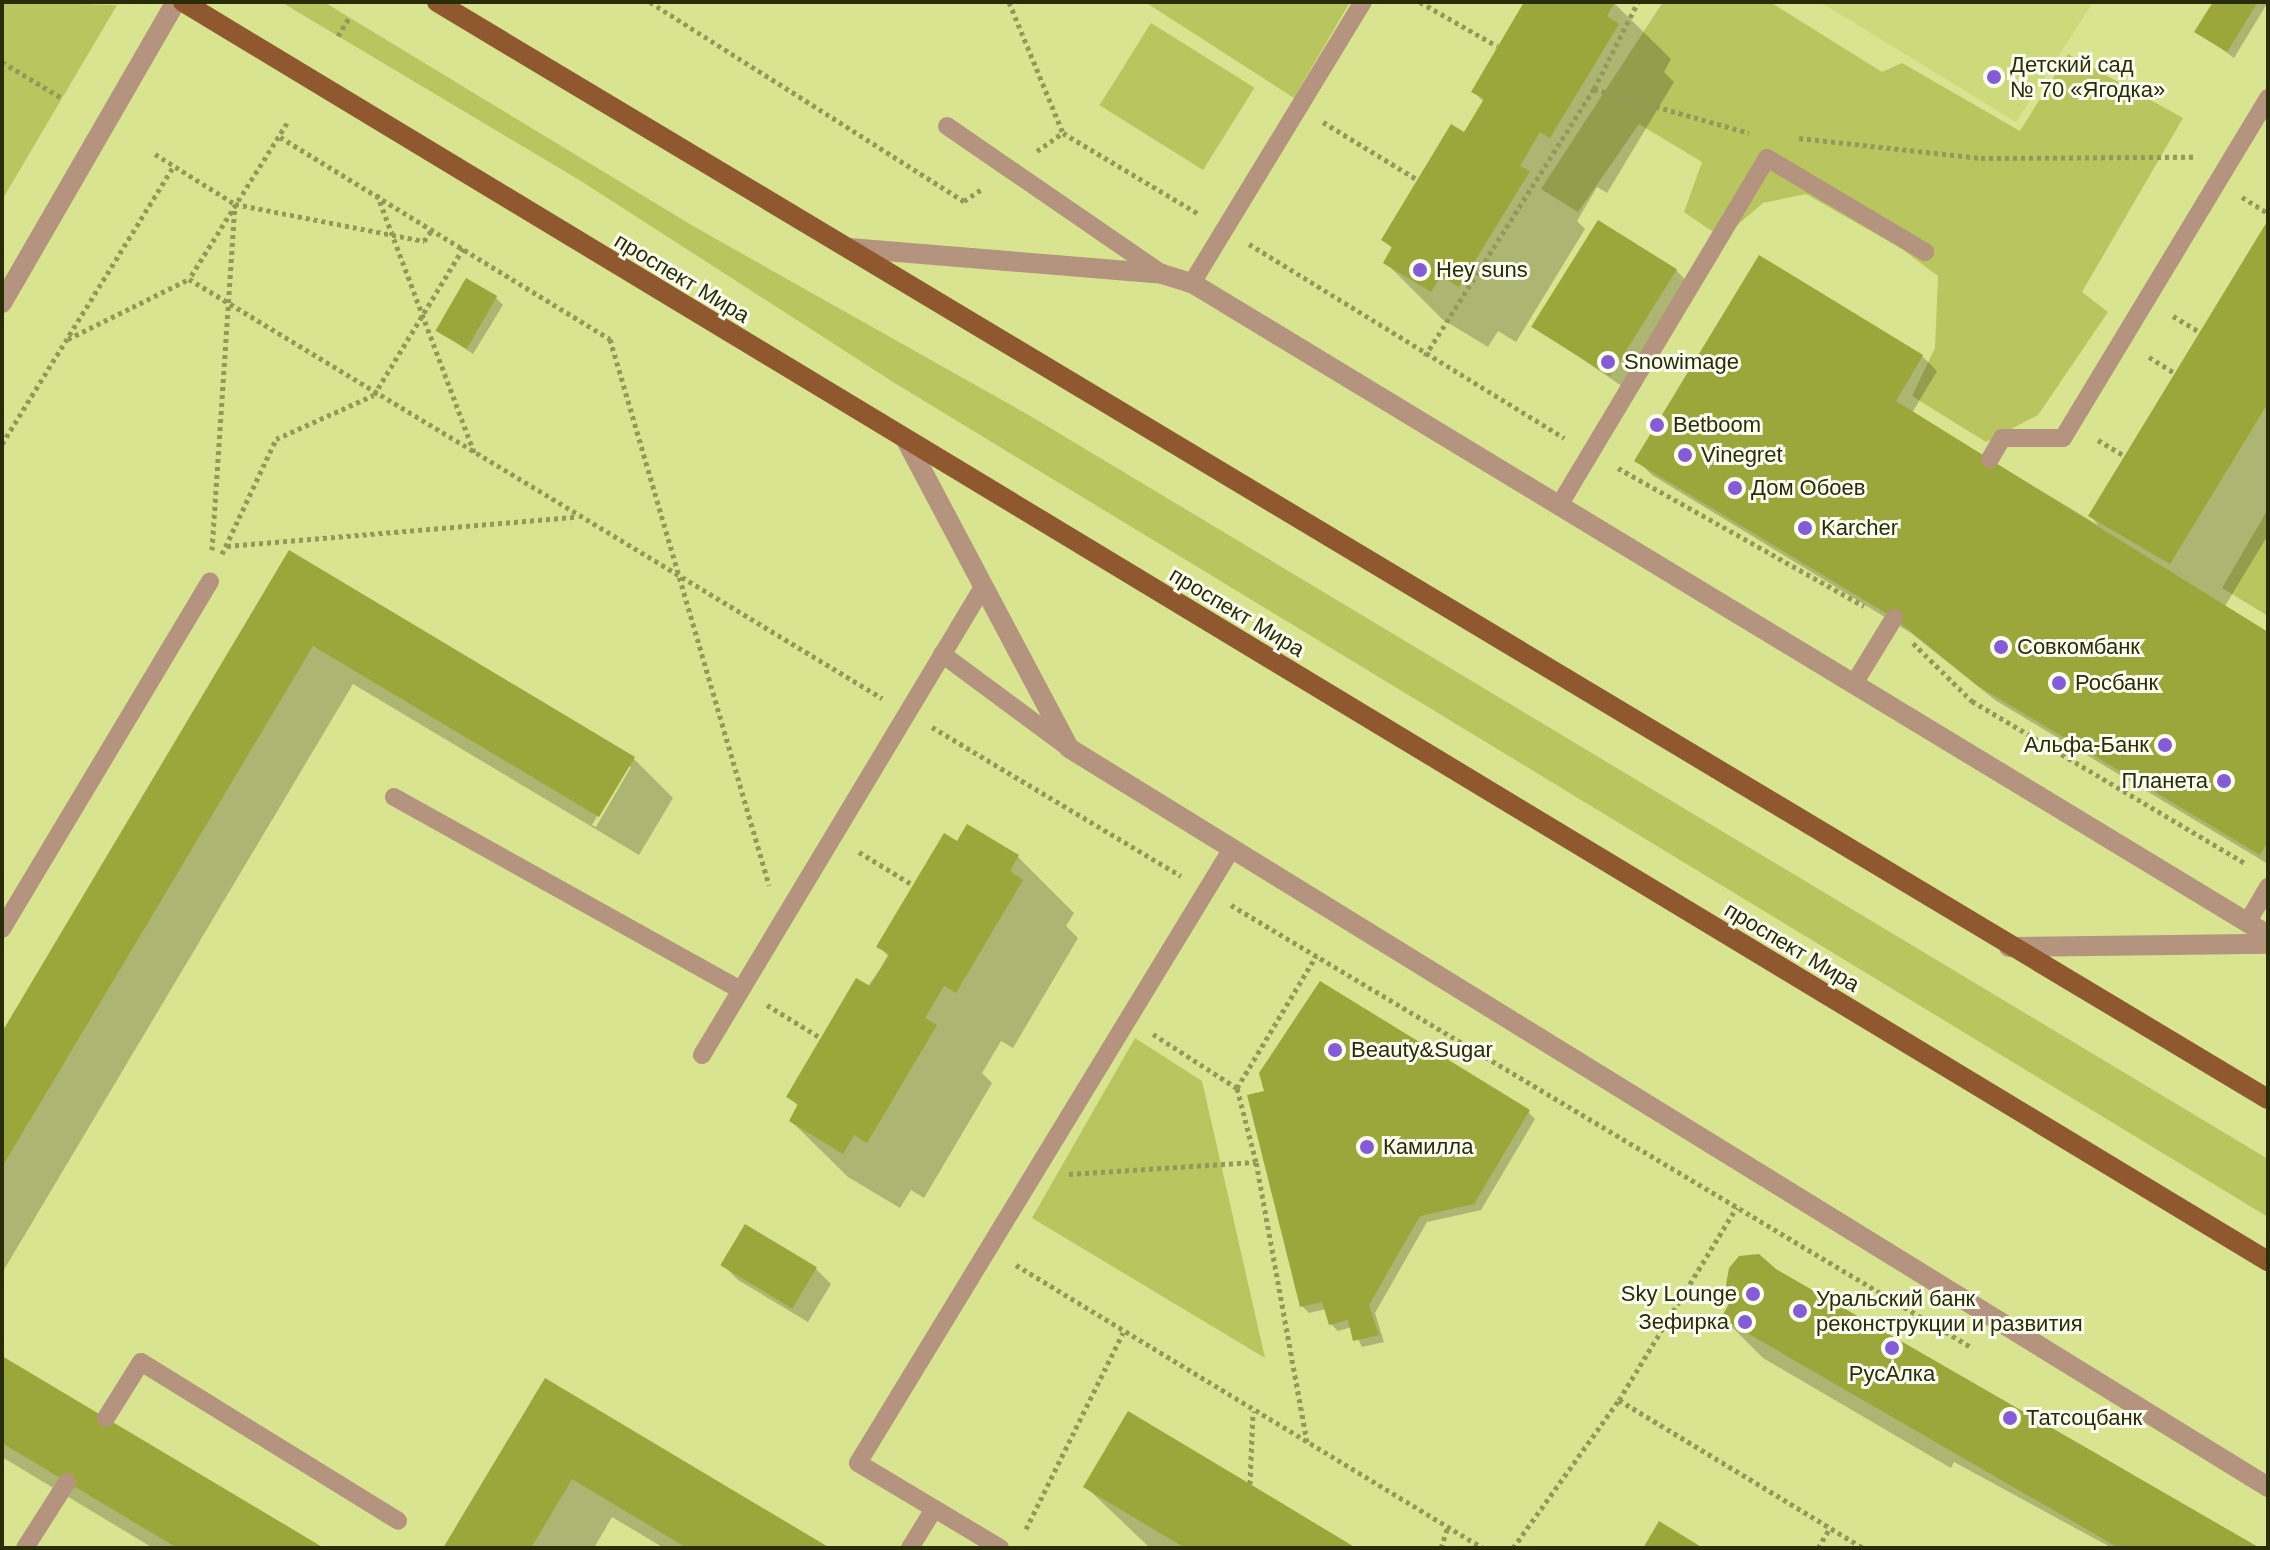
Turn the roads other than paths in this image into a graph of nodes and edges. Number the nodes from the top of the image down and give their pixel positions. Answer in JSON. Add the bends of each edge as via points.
{"nodes":[{"id":1,"x":176,"y":2,"type":"edge"},
{"id":2,"x":183,"y":2,"type":"edge"},
{"id":3,"x":437,"y":2,"type":"edge"},
{"id":4,"x":1363,"y":2,"type":"edge"},
{"id":5,"x":2268,"y":98,"type":"edge"},
{"id":6,"x":947,"y":126,"type":"dead end"},
{"id":7,"x":849,"y":248,"type":"junction"},
{"id":8,"x":1925,"y":252,"type":"dead end"},
{"id":9,"x":1162,"y":274,"type":"junction"},
{"id":10,"x":1192,"y":283,"type":"junction"},
{"id":11,"x":2,"y":303,"type":"edge"},
{"id":12,"x":906,"y":440,"type":"junction"},
{"id":13,"x":1990,"y":459,"type":"dead end"},
{"id":14,"x":1560,"y":504,"type":"junction"},
{"id":15,"x":210,"y":581,"type":"road end"},
{"id":16,"x":983,"y":587,"type":"junction"},
{"id":17,"x":1892,"y":620,"type":"road end"},
{"id":18,"x":942,"y":654,"type":"junction"},
{"id":19,"x":1855,"y":682,"type":"junction"},
{"id":20,"x":1069,"y":748,"type":"junction"},
{"id":21,"x":394,"y":797,"type":"dead end"},
{"id":22,"x":1231,"y":850,"type":"junction"},
{"id":23,"x":2268,"y":887,"type":"edge"},
{"id":24,"x":2247,"y":923,"type":"junction"},
{"id":25,"x":2,"y":929,"type":"edge"},
{"id":26,"x":2268,"y":935,"type":"edge"},
{"id":27,"x":2268,"y":944,"type":"edge"},
{"id":28,"x":2009,"y":947,"type":"junction"},
{"id":29,"x":741,"y":990,"type":"junction"},
{"id":30,"x":702,"y":1055,"type":"dead end"},
{"id":31,"x":2268,"y":1099,"type":"edge"},
{"id":32,"x":2268,"y":1261,"type":"edge"},
{"id":33,"x":106,"y":1418,"type":"dead end"},
{"id":34,"x":67,"y":1482,"type":"dead end"},
{"id":35,"x":2268,"y":1487,"type":"edge"},
{"id":36,"x":934,"y":1509,"type":"junction"},
{"id":37,"x":398,"y":1521,"type":"dead end"},
{"id":38,"x":25,"y":1548,"type":"edge"},
{"id":39,"x":910,"y":1548,"type":"edge"},
{"id":40,"x":1000,"y":1548,"type":"edge"}],
"edges":[{"from":1,"to":11,"type":"street"},
{"from":2,"to":12,"type":"main road","name":"проспект Мира"},
{"from":3,"to":7,"type":"main road"},
{"from":4,"to":10,"type":"lane"},
{"from":5,"to":13,"type":"lane","via":[[2063,438],[2002,438]]},
{"from":6,"to":9,"type":"lane"},
{"from":7,"to":9,"type":"street"},
{"from":7,"to":28,"type":"main road"},
{"from":8,"to":14,"type":"lane","via":[[1767,158]]},
{"from":9,"to":10,"type":"street"},
{"from":10,"to":14,"type":"street"},
{"from":12,"to":16,"type":"street"},
{"from":12,"to":32,"type":"main road","name":"проспект Мира"},
{"from":14,"to":19,"type":"street"},
{"from":15,"to":25,"type":"lane"},
{"from":16,"to":18,"type":"lane"},
{"from":16,"to":20,"type":"street"},
{"from":17,"to":19,"type":"lane"},
{"from":18,"to":20,"type":"lane"},
{"from":18,"to":29,"type":"lane"},
{"from":19,"to":24,"type":"street"},
{"from":20,"to":22,"type":"street"},
{"from":21,"to":29,"type":"lane"},
{"from":22,"to":35,"type":"street"},
{"from":22,"to":36,"type":"lane","via":[[858,1463]]},
{"from":23,"to":24,"type":"lane"},
{"from":24,"to":26,"type":"street"},
{"from":27,"to":28,"type":"street"},
{"from":28,"to":31,"type":"main road"},
{"from":29,"to":30,"type":"lane"},
{"from":33,"to":37,"type":"lane","via":[[141,1362]]},
{"from":34,"to":38,"type":"lane"},
{"from":36,"to":39,"type":"lane"},
{"from":36,"to":40,"type":"lane"}]}
